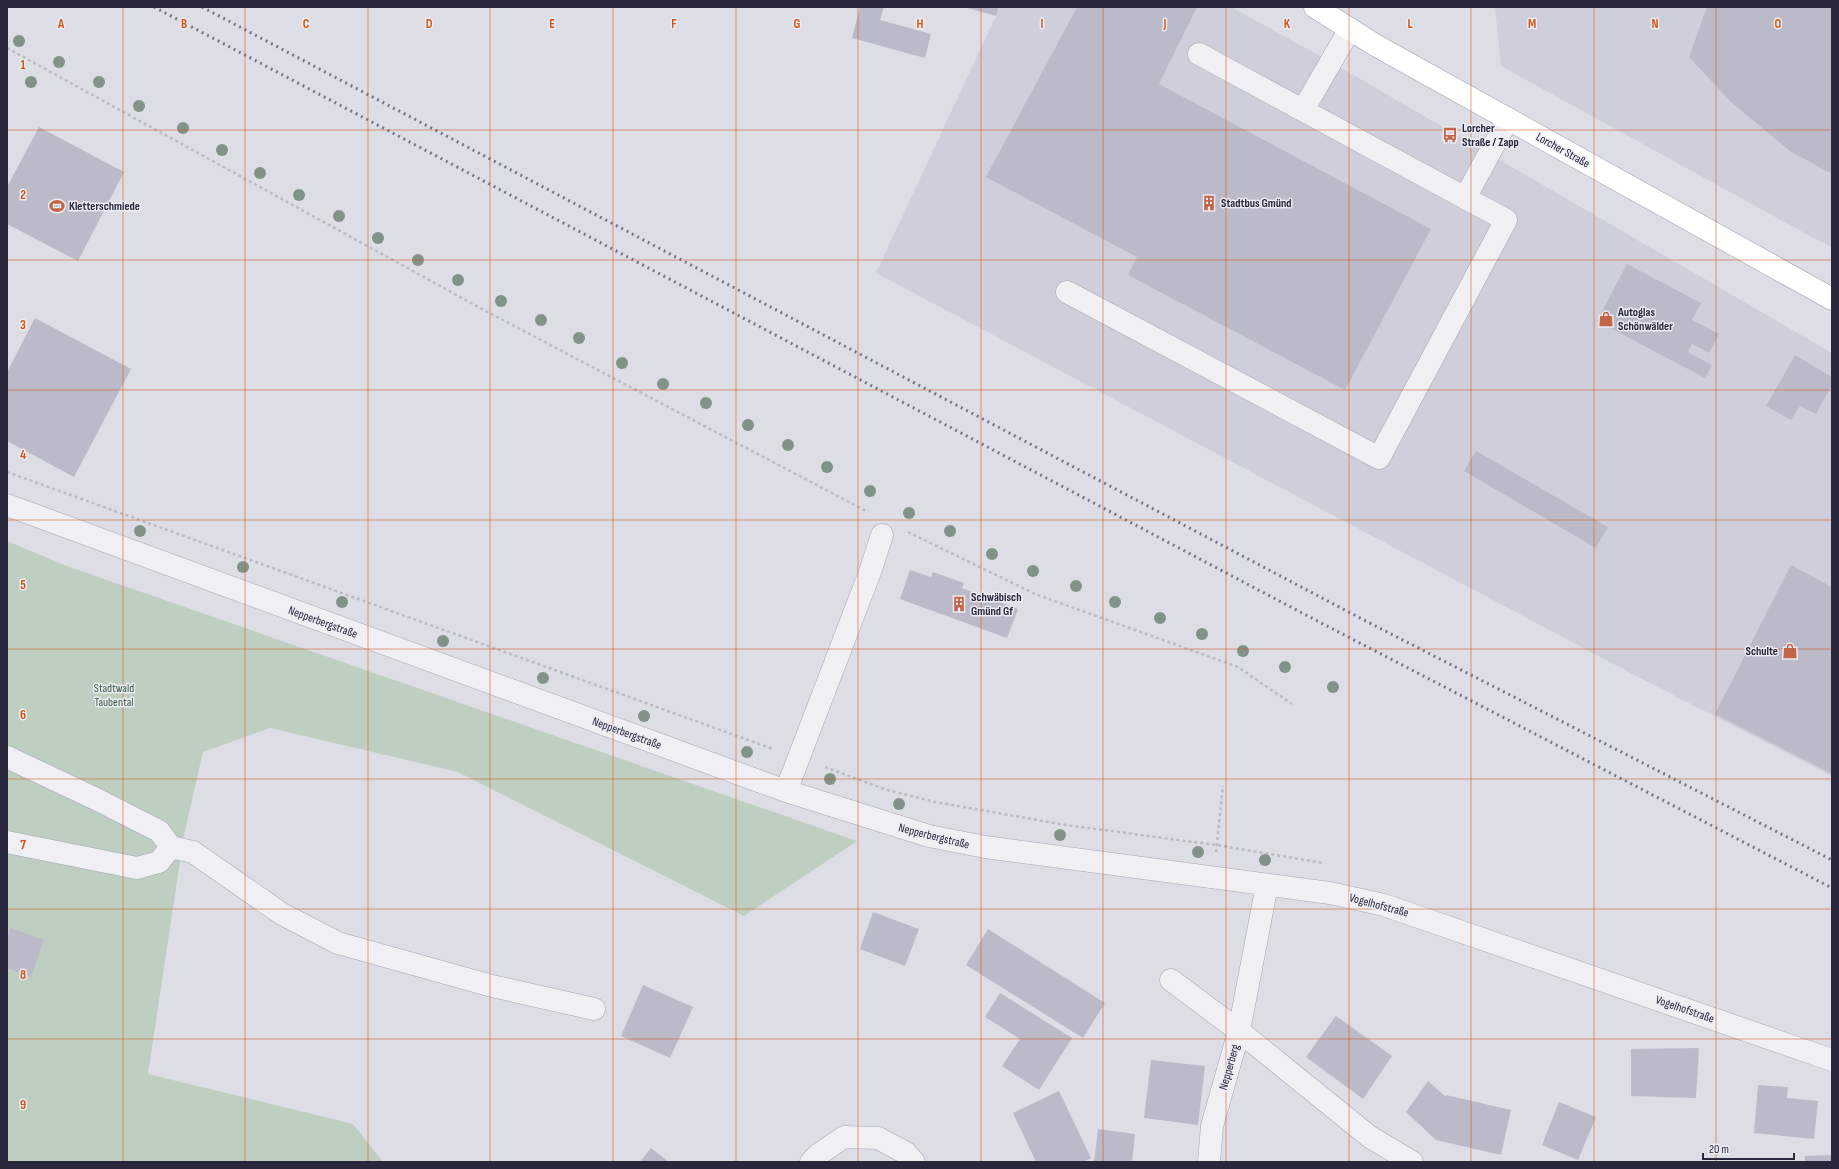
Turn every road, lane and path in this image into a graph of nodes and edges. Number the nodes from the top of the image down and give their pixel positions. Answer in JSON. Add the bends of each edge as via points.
{"nodes":[{"id":1,"x":1315,"y":7,"type":"edge"},
{"id":2,"x":1350,"y":29,"type":"junction"},
{"id":3,"x":7,"y":48,"type":"edge"},
{"id":4,"x":1198,"y":54,"type":"dead end"},
{"id":5,"x":1303,"y":110,"type":"junction"},
{"id":6,"x":1508,"y":119,"type":"junction"},
{"id":7,"x":1466,"y":198,"type":"junction"},
{"id":8,"x":1067,"y":292,"type":"dead end"},
{"id":9,"x":1826,"y":294,"type":"edge"},
{"id":10,"x":7,"y":472,"type":"edge"},
{"id":11,"x":7,"y":506,"type":"edge"},
{"id":12,"x":872,"y":514,"type":"dead end"},
{"id":13,"x":907,"y":532,"type":"dead end"},
{"id":14,"x":882,"y":535,"type":"dead end"},
{"id":15,"x":1292,"y":704,"type":"dead end"},
{"id":16,"x":7,"y":757,"type":"edge"},
{"id":17,"x":798,"y":758,"type":"junction"},
{"id":18,"x":1222,"y":786,"type":"dead end"},
{"id":19,"x":786,"y":791,"type":"junction"},
{"id":20,"x":7,"y":842,"type":"edge"},
{"id":21,"x":1216,"y":845,"type":"junction"},
{"id":22,"x":171,"y":847,"type":"junction"},
{"id":23,"x":1330,"y":864,"type":"dead end"},
{"id":24,"x":1213,"y":878,"type":"junction"},
{"id":25,"x":1267,"y":885,"type":"junction"},
{"id":26,"x":1171,"y":980,"type":"dead end"},
{"id":27,"x":594,"y":1009,"type":"dead end"},
{"id":28,"x":1239,"y":1031,"type":"junction"},
{"id":29,"x":1832,"y":1060,"type":"edge"},
{"id":30,"x":811,"y":1162,"type":"edge"},
{"id":31,"x":914,"y":1162,"type":"edge"},
{"id":32,"x":1209,"y":1162,"type":"edge"},
{"id":33,"x":1412,"y":1162,"type":"edge"}],
"edges":[{"from":1,"to":2,"type":"main road","name":"Lorcher Straße"},
{"from":2,"to":5,"type":"street"},
{"from":2,"to":6,"type":"main road","name":"Lorcher Straße"},
{"from":3,"to":12,"type":"path","via":[[482,309]]},
{"from":4,"to":5,"type":"street"},
{"from":5,"to":7,"type":"street"},
{"from":6,"to":7,"type":"street"},
{"from":6,"to":9,"type":"main road","name":"Lorcher Straße"},
{"from":7,"to":8,"type":"street","via":[[1506,220],[1379,458]]},
{"from":10,"to":17,"type":"path"},
{"from":11,"to":19,"type":"street","name":"Nepperbergstraße"},
{"from":13,"to":15,"type":"path","via":[[1035,594],[1238,667]]},
{"from":14,"to":17,"type":"street"},
{"from":16,"to":22,"type":"street","via":[[159,831]]},
{"from":17,"to":19,"type":"street"},
{"from":17,"to":21,"type":"path","via":[[884,789],[935,802],[1066,825]]},
{"from":18,"to":21,"type":"path"},
{"from":19,"to":24,"type":"street","name":"Nepperbergstraße","via":[[929,836],[984,847]]},
{"from":20,"to":22,"type":"street","via":[[137,868],[158,862]]},
{"from":21,"to":23,"type":"path"},
{"from":21,"to":24,"type":"path"},
{"from":22,"to":27,"type":"street","via":[[193,852],[282,914],[338,943],[492,986]]},
{"from":24,"to":25,"type":"street","name":"Nepperbergstraße"},
{"from":25,"to":28,"type":"street"},
{"from":25,"to":29,"type":"street","name":"Vogelhofstraße","via":[[1330,893],[1384,905]]},
{"from":26,"to":28,"type":"street","name":"Nepperberg"},
{"from":28,"to":32,"type":"street","name":"Nepperberg","via":[[1212,1126]]},
{"from":28,"to":33,"type":"street","via":[[1370,1137]]},
{"from":30,"to":31,"type":"street","via":[[844,1137],[878,1138],[906,1153]]}]}
